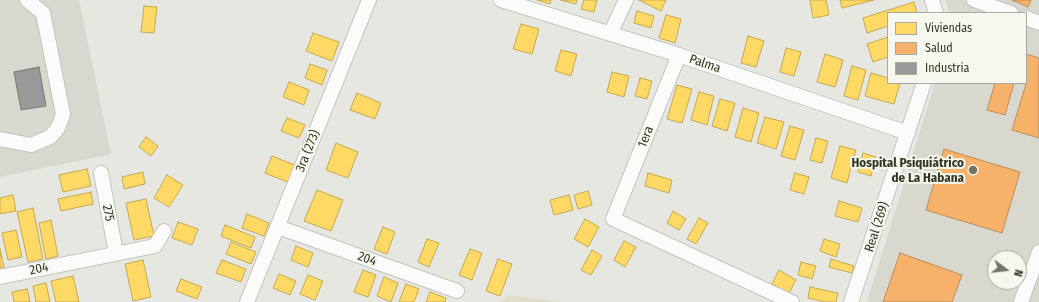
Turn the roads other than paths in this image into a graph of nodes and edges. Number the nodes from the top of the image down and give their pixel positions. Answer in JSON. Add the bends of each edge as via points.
{"nodes":[{"id":1,"x":26,"y":0,"type":"edge"},
{"id":2,"x":369,"y":0,"type":"edge"},
{"id":3,"x":501,"y":0,"type":"edge"},
{"id":4,"x":626,"y":0,"type":"edge"},
{"id":5,"x":932,"y":0,"type":"edge"},
{"id":6,"x":974,"y":0,"type":"edge"},
{"id":7,"x":936,"y":12,"type":"edge"},
{"id":8,"x":1008,"y":12,"type":"edge"},
{"id":9,"x":1027,"y":18,"type":"edge"},
{"id":10,"x":1039,"y":23,"type":"edge"},
{"id":11,"x":610,"y":34,"type":"junction"},
{"id":12,"x":679,"y":56,"type":"junction"},
{"id":13,"x":924,"y":84,"type":"edge"},
{"id":14,"x":908,"y":133,"type":"junction"},
{"id":15,"x":0,"y":139,"type":"edge"},
{"id":16,"x":101,"y":173,"type":"dead end"},
{"id":17,"x":278,"y":227,"type":"junction"},
{"id":18,"x":164,"y":232,"type":"dead end"},
{"id":19,"x":1039,"y":252,"type":"edge"},
{"id":20,"x":116,"y":253,"type":"junction"},
{"id":21,"x":1036,"y":271,"type":"edge"},
{"id":22,"x":0,"y":277,"type":"edge"},
{"id":23,"x":457,"y":291,"type":"dead end"},
{"id":24,"x":247,"y":302,"type":"edge"},
{"id":25,"x":792,"y":302,"type":"edge"},
{"id":26,"x":851,"y":302,"type":"edge"},
{"id":27,"x":1020,"y":302,"type":"edge"}],
"edges":[{"from":1,"to":15,"type":"street","via":[[43,13],[63,114],[58,128],[50,137],[31,144]]},
{"from":2,"to":17,"type":"street","name":"3ra (273)"},
{"from":3,"to":11,"type":"street","name":"Palma"},
{"from":4,"to":11,"type":"street"},
{"from":5,"to":7,"type":"street"},
{"from":6,"to":8,"type":"street"},
{"from":9,"to":10,"type":"street"},
{"from":11,"to":12,"type":"street","name":"Palma"},
{"from":12,"to":14,"type":"street","name":"Palma"},
{"from":12,"to":25,"type":"street","name":"1era","via":[[612,219]]},
{"from":13,"to":14,"type":"street","name":"Real (269)"},
{"from":14,"to":26,"type":"street","name":"Real (269)"},
{"from":16,"to":20,"type":"street","name":"275"},
{"from":17,"to":23,"type":"street","name":"204"},
{"from":17,"to":24,"type":"street","name":"3ra (273)"},
{"from":18,"to":20,"type":"street","name":"204","via":[[155,246]]},
{"from":19,"to":21,"type":"street"},
{"from":20,"to":22,"type":"street","name":"204"},
{"from":21,"to":27,"type":"street"}]}
